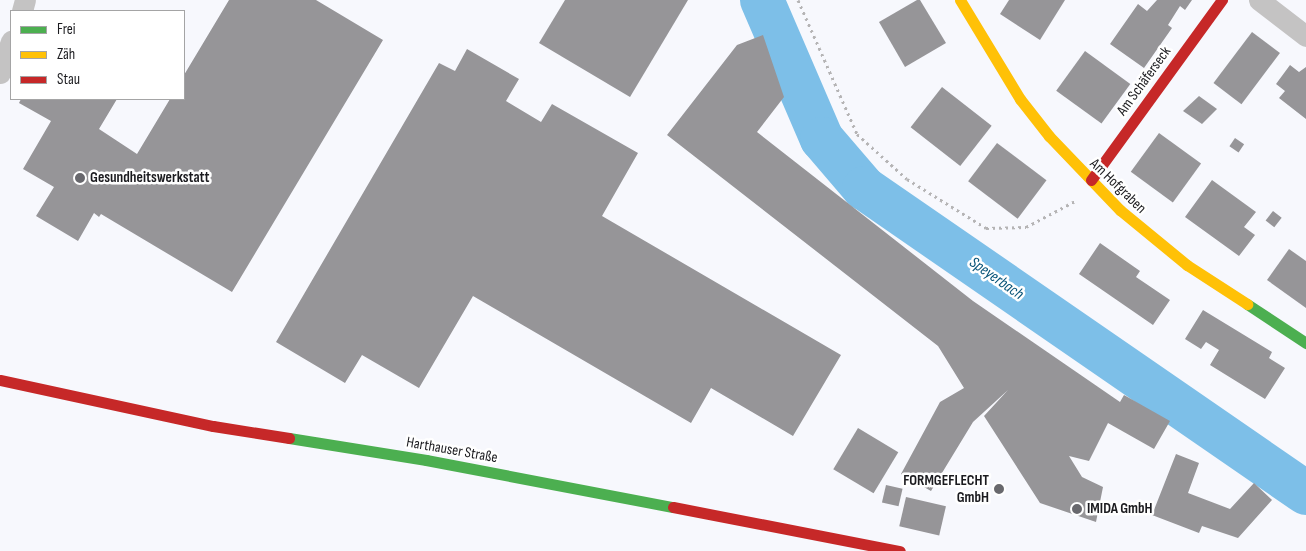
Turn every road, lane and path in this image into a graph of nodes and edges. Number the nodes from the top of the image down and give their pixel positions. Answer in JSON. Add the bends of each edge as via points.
{"nodes":[{"id":1,"x":798,"y":0,"type":"edge"},
{"id":2,"x":960,"y":0,"type":"edge"},
{"id":3,"x":1222,"y":0,"type":"edge"},
{"id":4,"x":1259,"y":0,"type":"edge"},
{"id":5,"x":1306,"y":36,"type":"edge"},
{"id":6,"x":10,"y":44,"type":"edge"},
{"id":7,"x":0,"y":73,"type":"edge"},
{"id":8,"x":1091,"y":180,"type":"junction"},
{"id":9,"x":1306,"y":344,"type":"edge"},
{"id":10,"x":0,"y":380,"type":"edge"},
{"id":11,"x":900,"y":551,"type":"edge"}],
"edges":[{"from":1,"to":8,"type":"path","via":[[857,134],[907,180],[986,228],[1026,227],[1082,197]]},
{"from":2,"to":8,"type":"main road","name":"Am Hofgraben","via":[[1020,99],[1049,136]]},
{"from":3,"to":8,"type":"main road","name":"Am Schäferseck"},
{"from":4,"to":5,"type":"street"},
{"from":6,"to":7,"type":"street"},
{"from":8,"to":9,"type":"main road","name":"Am Hofgraben","via":[[1120,210],[1180,260]]},
{"from":10,"to":11,"type":"main road","name":"Harthauser Straße","via":[[213,426],[426,460]]}]}
